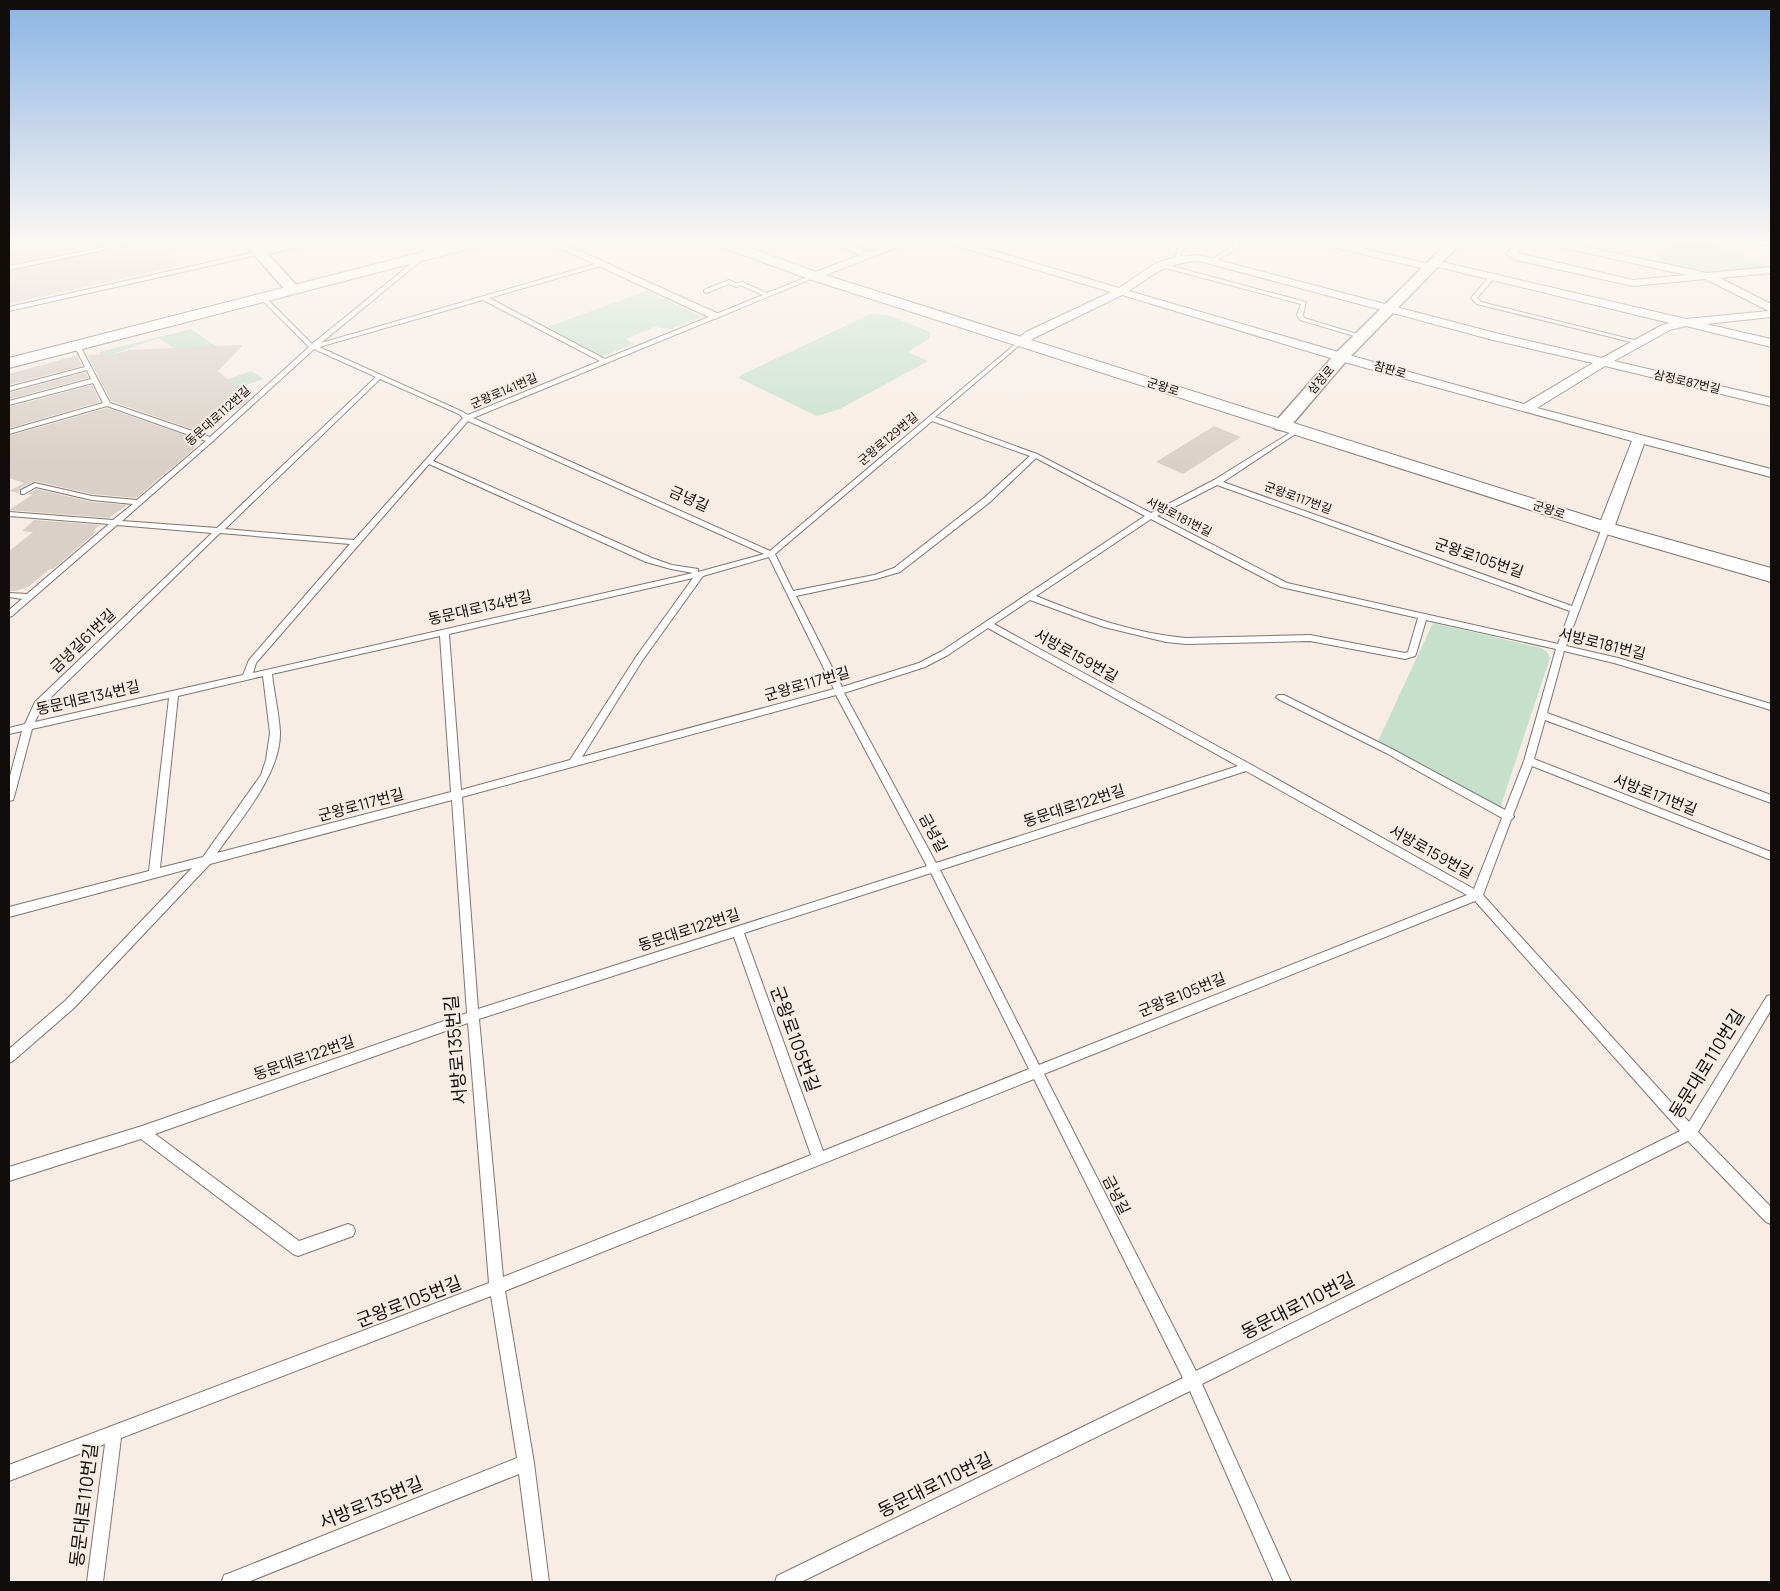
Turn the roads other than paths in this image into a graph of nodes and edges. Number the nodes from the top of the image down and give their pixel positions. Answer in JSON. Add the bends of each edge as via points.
{"nodes":[{"id":1,"x":188,"y":316,"type":"edge"},
{"id":2,"x":280,"y":316,"type":"edge"},
{"id":3,"x":350,"y":316,"type":"edge"},
{"id":4,"x":419,"y":316,"type":"edge"},
{"id":5,"x":519,"y":316,"type":"edge"},
{"id":6,"x":715,"y":316,"type":"edge"},
{"id":7,"x":940,"y":316,"type":"edge"},
{"id":8,"x":1069,"y":316,"type":"edge"},
{"id":9,"x":1202,"y":316,"type":"edge"},
{"id":10,"x":1300,"y":316,"type":"edge"},
{"id":11,"x":1381,"y":316,"type":"edge"},
{"id":12,"x":1416,"y":316,"type":"edge"},
{"id":13,"x":1531,"y":316,"type":"edge"},
{"id":14,"x":1665,"y":316,"type":"edge"},
{"id":15,"x":1749,"y":316,"type":"edge"},
{"id":16,"x":1683,"y":323,"type":"junction"},
{"id":17,"x":1361,"y":336,"type":"junction"},
{"id":18,"x":1020,"y":342,"type":"junction"},
{"id":19,"x":1639,"y":342,"type":"junction"},
{"id":20,"x":1771,"y":343,"type":"edge"},
{"id":21,"x":77,"y":345,"type":"junction"},
{"id":22,"x":313,"y":346,"type":"junction"},
{"id":23,"x":1341,"y":357,"type":"junction"},
{"id":24,"x":604,"y":361,"type":"junction"},
{"id":25,"x":1602,"y":362,"type":"junction"},
{"id":26,"x":9,"y":363,"type":"edge"},
{"id":27,"x":88,"y":368,"type":"junction"},
{"id":28,"x":380,"y":376,"type":"junction"},
{"id":29,"x":95,"y":380,"type":"junction"},
{"id":30,"x":9,"y":389,"type":"edge"},
{"id":31,"x":1771,"y":402,"type":"edge"},
{"id":32,"x":9,"y":403,"type":"edge"},
{"id":33,"x":107,"y":404,"type":"junction"},
{"id":34,"x":1526,"y":409,"type":"junction"},
{"id":35,"x":467,"y":418,"type":"junction"},
{"id":36,"x":931,"y":418,"type":"junction"},
{"id":37,"x":1290,"y":427,"type":"junction"},
{"id":38,"x":9,"y":432,"type":"edge"},
{"id":39,"x":1639,"y":439,"type":"junction"},
{"id":40,"x":212,"y":440,"type":"junction"},
{"id":41,"x":1035,"y":455,"type":"junction"},
{"id":42,"x":428,"y":461,"type":"junction"},
{"id":43,"x":1771,"y":473,"type":"edge"},
{"id":44,"x":1217,"y":482,"type":"junction"},
{"id":45,"x":24,"y":492,"type":"dead end"},
{"id":46,"x":138,"y":502,"type":"junction"},
{"id":47,"x":9,"y":514,"type":"edge"},
{"id":48,"x":1150,"y":516,"type":"junction"},
{"id":49,"x":115,"y":523,"type":"junction"},
{"id":50,"x":1606,"y":528,"type":"junction"},
{"id":51,"x":218,"y":530,"type":"junction"},
{"id":52,"x":1371,"y":538,"type":"joint"},
{"id":53,"x":356,"y":542,"type":"junction"},
{"id":54,"x":771,"y":554,"type":"junction"},
{"id":55,"x":709,"y":571,"type":"junction"},
{"id":56,"x":700,"y":574,"type":"junction"},
{"id":57,"x":1771,"y":575,"type":"edge"},
{"id":58,"x":791,"y":594,"type":"junction"},
{"id":59,"x":9,"y":595,"type":"edge"},
{"id":60,"x":30,"y":597,"type":"junction"},
{"id":61,"x":1031,"y":597,"type":"junction"},
{"id":62,"x":1576,"y":610,"type":"junction"},
{"id":63,"x":9,"y":614,"type":"edge"},
{"id":64,"x":1423,"y":616,"type":"junction"},
{"id":65,"x":988,"y":625,"type":"junction"},
{"id":66,"x":444,"y":631,"type":"junction"},
{"id":67,"x":1561,"y":647,"type":"junction"},
{"id":68,"x":267,"y":673,"type":"junction"},
{"id":69,"x":247,"y":677,"type":"junction"},
{"id":70,"x":839,"y":691,"type":"junction"},
{"id":71,"x":174,"y":694,"type":"junction"},
{"id":72,"x":1281,"y":696,"type":"dead end"},
{"id":73,"x":1771,"y":707,"type":"edge"},
{"id":74,"x":1542,"y":715,"type":"junction"},
{"id":75,"x":28,"y":727,"type":"junction"},
{"id":76,"x":9,"y":731,"type":"edge"},
{"id":77,"x":1529,"y":761,"type":"junction"},
{"id":78,"x":574,"y":762,"type":"junction"},
{"id":79,"x":1248,"y":767,"type":"junction"},
{"id":80,"x":456,"y":795,"type":"junction"},
{"id":81,"x":9,"y":797,"type":"edge"},
{"id":82,"x":1771,"y":799,"type":"edge"},
{"id":83,"x":1509,"y":817,"type":"junction"},
{"id":84,"x":1771,"y":856,"type":"edge"},
{"id":85,"x":206,"y":861,"type":"junction"},
{"id":86,"x":934,"y":869,"type":"junction"},
{"id":87,"x":154,"y":875,"type":"junction"},
{"id":88,"x":1477,"y":896,"type":"junction"},
{"id":89,"x":9,"y":912,"type":"edge"},
{"id":90,"x":738,"y":931,"type":"junction"},
{"id":91,"x":1771,"y":1000,"type":"edge"},
{"id":92,"x":473,"y":1016,"type":"junction"},
{"id":93,"x":9,"y":1057,"type":"edge"},
{"id":94,"x":1035,"y":1071,"type":"junction"},
{"id":95,"x":142,"y":1132,"type":"junction"},
{"id":96,"x":1690,"y":1133,"type":"junction"},
{"id":97,"x":819,"y":1158,"type":"junction"},
{"id":98,"x":9,"y":1174,"type":"edge"},
{"id":99,"x":1771,"y":1217,"type":"edge"},
{"id":100,"x":348,"y":1231,"type":"dead end"},
{"id":101,"x":497,"y":1287,"type":"junction"},
{"id":102,"x":1193,"y":1381,"type":"junction"},
{"id":103,"x":114,"y":1434,"type":"junction"},
{"id":104,"x":526,"y":1463,"type":"junction"},
{"id":105,"x":9,"y":1474,"type":"edge"},
{"id":106,"x":230,"y":1581,"type":"dead end"},
{"id":107,"x":95,"y":1582,"type":"edge"},
{"id":108,"x":541,"y":1582,"type":"edge"},
{"id":109,"x":783,"y":1582,"type":"edge"},
{"id":110,"x":1283,"y":1582,"type":"edge"}],
"edges":[{"from":1,"to":21,"type":"main road"},
{"from":2,"to":22,"type":"lane","name":"금녕길"},
{"from":3,"to":22,"type":"lane","name":"동문대로112번길"},
{"from":4,"to":22,"type":"lane","name":"동문대로112번길"},
{"from":5,"to":24,"type":"lane"},
{"from":6,"to":24,"type":"lane","name":"군왕로141번길"},
{"from":7,"to":18,"type":"main road","name":"군왕로"},
{"from":8,"to":18,"type":"street"},
{"from":9,"to":23,"type":"street","name":"참판로"},
{"from":10,"to":17,"type":"lane"},
{"from":11,"to":17,"type":"street","name":"삼정로"},
{"from":12,"to":25,"type":"street","name":"삼정로87번길"},
{"from":13,"to":19,"type":"lane"},
{"from":14,"to":16,"type":"street"},
{"from":15,"to":16,"type":"street"},
{"from":16,"to":19,"type":"street","via":[[1666,327]]},
{"from":16,"to":20,"type":"street"},
{"from":17,"to":23,"type":"street","name":"삼정로"},
{"from":18,"to":36,"type":"lane","name":"군왕로129번길"},
{"from":18,"to":37,"type":"main road","name":"군왕로"},
{"from":19,"to":25,"type":"street"},
{"from":21,"to":26,"type":"main road"},
{"from":21,"to":27,"type":"lane"},
{"from":22,"to":28,"type":"lane","name":"금녕길"},
{"from":22,"to":40,"type":"lane","name":"동문대로112번길"},
{"from":23,"to":34,"type":"street","name":"참판로"},
{"from":23,"to":37,"type":"street","name":"삼정로"},
{"from":24,"to":35,"type":"lane","name":"군왕로141번길"},
{"from":25,"to":31,"type":"street","name":"삼정로87번길"},
{"from":25,"to":34,"type":"street"},
{"from":27,"to":29,"type":"lane"},
{"from":27,"to":30,"type":"lane"},
{"from":28,"to":35,"type":"lane","name":"금녕길"},
{"from":28,"to":51,"type":"lane","name":"금녕길61번길"},
{"from":29,"to":32,"type":"lane"},
{"from":29,"to":33,"type":"lane"},
{"from":33,"to":38,"type":"lane"},
{"from":33,"to":40,"type":"lane"},
{"from":34,"to":39,"type":"street","name":"참판로"},
{"from":35,"to":42,"type":"lane","name":"군왕로141번길"},
{"from":35,"to":54,"type":"lane","name":"금녕길"},
{"from":36,"to":41,"type":"lane","name":"서방로181번길"},
{"from":36,"to":54,"type":"lane","name":"군왕로129번길"},
{"from":37,"to":44,"type":"lane","name":"군왕로117번길"},
{"from":37,"to":50,"type":"main road","name":"군왕로"},
{"from":39,"to":43,"type":"street","name":"참판로"},
{"from":39,"to":50,"type":"street"},
{"from":40,"to":46,"type":"lane","name":"동문대로112번길"},
{"from":41,"to":48,"type":"lane","name":"서방로181번길"},
{"from":41,"to":58,"type":"lane","via":[[987,500],[897,570]]},
{"from":42,"to":53,"type":"lane","name":"군왕로141번길"},
{"from":42,"to":55,"type":"lane","name":"동문대로134번길","via":[[650,560],[685,571]]},
{"from":44,"to":48,"type":"lane","name":"군왕로117번길"},
{"from":44,"to":52,"type":"lane","name":"군왕로117번길"},
{"from":45,"to":46,"type":"lane","via":[[35,485],[92,498]]},
{"from":46,"to":49,"type":"lane","name":"동문대로112번길"},
{"from":47,"to":49,"type":"lane"},
{"from":48,"to":61,"type":"lane","name":"군왕로117번길"},
{"from":48,"to":64,"type":"lane","name":"서방로181번길","via":[[1284,585]]},
{"from":49,"to":51,"type":"lane"},
{"from":49,"to":60,"type":"lane","name":"동문대로112번길"},
{"from":50,"to":57,"type":"main road","name":"군왕로"},
{"from":50,"to":62,"type":"lane"},
{"from":51,"to":53,"type":"lane"},
{"from":51,"to":75,"type":"lane","name":"금녕길61번길","via":[[38,704]]},
{"from":52,"to":62,"type":"lane","name":"군왕로105번길"},
{"from":53,"to":69,"type":"lane","name":"군왕로141번길","via":[[252,662]]},
{"from":54,"to":55,"type":"lane","name":"동문대로134번길"},
{"from":54,"to":58,"type":"lane","name":"금녕길"},
{"from":55,"to":56,"type":"lane","name":"동문대로134번길"},
{"from":56,"to":66,"type":"lane","name":"동문대로134번길"},
{"from":56,"to":78,"type":"lane","via":[[639,659]]},
{"from":58,"to":70,"type":"lane","name":"금녕길"},
{"from":59,"to":60,"type":"lane"},
{"from":60,"to":63,"type":"lane","name":"동문대로112번길"},
{"from":61,"to":64,"type":"lane","via":[[1078,616],[1145,636],[1186,641],[1310,638],[1405,656],[1412,654]]},
{"from":61,"to":65,"type":"lane","name":"군왕로117번길"},
{"from":62,"to":67,"type":"lane"},
{"from":64,"to":67,"type":"lane","name":"서방로181번길"},
{"from":65,"to":70,"type":"lane","name":"군왕로117번길","via":[[922,665]]},
{"from":65,"to":79,"type":"lane","name":"서방로159번길"},
{"from":66,"to":68,"type":"lane","name":"동문대로134번길"},
{"from":66,"to":80,"type":"lane","name":"서방로135번길"},
{"from":67,"to":73,"type":"lane","name":"서방로181번길"},
{"from":67,"to":74,"type":"lane"},
{"from":68,"to":69,"type":"lane","name":"동문대로134번길"},
{"from":68,"to":85,"type":"lane","via":[[275,733],[271,760],[265,776]]},
{"from":69,"to":71,"type":"lane","name":"동문대로134번길"},
{"from":70,"to":78,"type":"lane","name":"군왕로117번길"},
{"from":70,"to":86,"type":"lane","name":"금녕길"},
{"from":71,"to":75,"type":"lane","name":"동문대로134번길"},
{"from":71,"to":87,"type":"lane"},
{"from":72,"to":83,"type":"lane"},
{"from":74,"to":77,"type":"lane"},
{"from":74,"to":82,"type":"lane"},
{"from":75,"to":76,"type":"lane","name":"동문대로134번길"},
{"from":75,"to":81,"type":"lane","name":"금녕길61번길"},
{"from":77,"to":83,"type":"lane"},
{"from":77,"to":84,"type":"lane","name":"서방로171번길"},
{"from":78,"to":80,"type":"lane","name":"군왕로117번길"},
{"from":79,"to":86,"type":"lane","name":"동문대로122번길"},
{"from":79,"to":88,"type":"lane","name":"서방로159번길"},
{"from":80,"to":85,"type":"lane","name":"군왕로117번길"},
{"from":80,"to":92,"type":"lane","name":"서방로135번길"},
{"from":83,"to":88,"type":"lane"},
{"from":85,"to":87,"type":"lane","name":"군왕로117번길"},
{"from":85,"to":93,"type":"lane","via":[[70,1004]]},
{"from":86,"to":90,"type":"lane","name":"동문대로122번길"},
{"from":86,"to":94,"type":"lane","name":"금녕길"},
{"from":87,"to":89,"type":"lane","name":"군왕로117번길"},
{"from":88,"to":94,"type":"lane","name":"군왕로105번길"},
{"from":88,"to":96,"type":"lane","name":"서방로159번길"},
{"from":90,"to":92,"type":"lane","name":"동문대로122번길"},
{"from":90,"to":97,"type":"lane","name":"군왕로105번길"},
{"from":91,"to":96,"type":"lane","name":"동문대로110번길"},
{"from":92,"to":95,"type":"lane","name":"동문대로122번길"},
{"from":92,"to":101,"type":"lane","name":"서방로135번길"},
{"from":94,"to":97,"type":"lane","name":"군왕로105번길"},
{"from":94,"to":102,"type":"lane","name":"금녕길"},
{"from":95,"to":98,"type":"lane","name":"동문대로122번길"},
{"from":95,"to":100,"type":"lane","via":[[298,1249]]},
{"from":96,"to":99,"type":"lane","name":"서방로159번길"},
{"from":96,"to":102,"type":"lane","name":"동문대로110번길"},
{"from":97,"to":101,"type":"lane","name":"군왕로105번길"},
{"from":101,"to":103,"type":"lane","name":"군왕로105번길"},
{"from":101,"to":104,"type":"lane","name":"서방로135번길"},
{"from":102,"to":109,"type":"lane","name":"동문대로110번길"},
{"from":102,"to":110,"type":"lane","name":"금녕길"},
{"from":103,"to":105,"type":"lane","name":"군왕로105번길"},
{"from":103,"to":107,"type":"lane","name":"동문대로110번길"},
{"from":104,"to":106,"type":"lane","name":"서방로135번길"},
{"from":104,"to":108,"type":"lane","name":"서방로135번길"}]}
